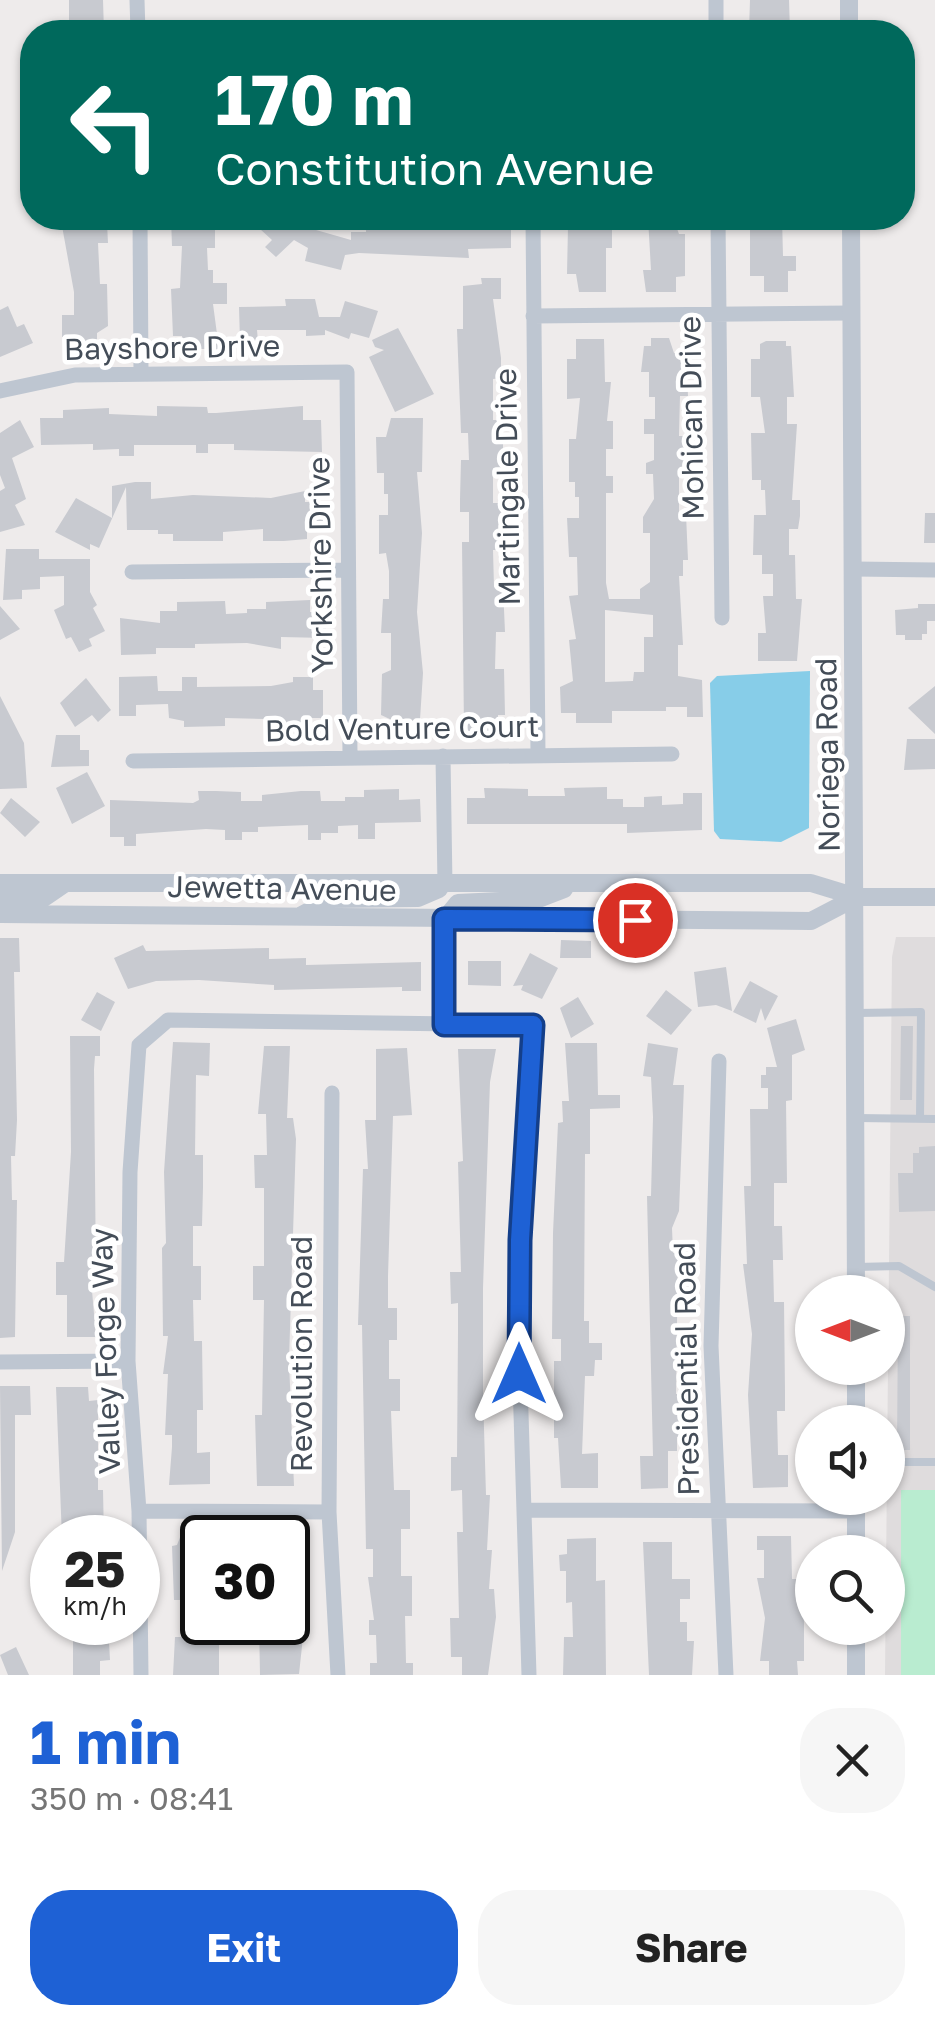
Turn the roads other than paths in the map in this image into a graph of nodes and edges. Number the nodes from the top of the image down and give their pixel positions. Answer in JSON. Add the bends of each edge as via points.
{"nodes":[{"id":1,"x":140,"y":230,"type":"edge"},
{"id":2,"x":533,"y":230,"type":"edge"},
{"id":3,"x":718,"y":230,"type":"edge"},
{"id":4,"x":851,"y":230,"type":"edge"},
{"id":5,"x":852,"y":313,"type":"junction"},
{"id":6,"x":719,"y":314,"type":"junction"},
{"id":7,"x":534,"y":316,"type":"junction"},
{"id":8,"x":346,"y":372,"type":"joint"},
{"id":9,"x":141,"y":374,"type":"junction"},
{"id":10,"x":0,"y":390,"type":"edge"},
{"id":11,"x":348,"y":570,"type":"junction"},
{"id":12,"x":854,"y":570,"type":"junction"},
{"id":13,"x":935,"y":570,"type":"edge"},
{"id":14,"x":132,"y":572,"type":"dead end"},
{"id":15,"x":722,"y":618,"type":"dead end"},
{"id":16,"x":672,"y":754,"type":"dead end"},
{"id":17,"x":538,"y":755,"type":"junction"},
{"id":18,"x":443,"y":756,"type":"junction"},
{"id":19,"x":350,"y":757,"type":"junction"},
{"id":20,"x":133,"y":761,"type":"dead end"},
{"id":21,"x":0,"y":883,"type":"edge"},
{"id":22,"x":64,"y":884,"type":"junction"},
{"id":23,"x":445,"y":885,"type":"junction"},
{"id":24,"x":574,"y":885,"type":"junction"},
{"id":25,"x":857,"y":897,"type":"junction"},
{"id":26,"x":935,"y":897,"type":"edge"},
{"id":27,"x":0,"y":898,"type":"edge"},
{"id":28,"x":0,"y":914,"type":"edge"},
{"id":29,"x":301,"y":916,"type":"junction"},
{"id":30,"x":444,"y":919,"type":"junction"},
{"id":31,"x":857,"y":1012,"type":"junction"},
{"id":32,"x":444,"y":1025,"type":"junction"},
{"id":33,"x":719,"y":1062,"type":"dead end"},
{"id":34,"x":332,"y":1092,"type":"dead end"},
{"id":35,"x":857,"y":1118,"type":"junction"},
{"id":36,"x":920,"y":1119,"type":"junction"},
{"id":37,"x":935,"y":1119,"type":"edge"},
{"id":38,"x":856,"y":1266,"type":"junction"},
{"id":39,"x":856,"y":1275,"type":"edge"},
{"id":40,"x":935,"y":1286,"type":"edge"},
{"id":41,"x":0,"y":1362,"type":"edge"},
{"id":42,"x":128,"y":1362,"type":"junction"},
{"id":43,"x":905,"y":1462,"type":"edge"},
{"id":44,"x":935,"y":1462,"type":"edge"},
{"id":45,"x":795,"y":1507,"type":"edge"},
{"id":46,"x":524,"y":1510,"type":"junction"},
{"id":47,"x":139,"y":1511,"type":"junction"},
{"id":48,"x":718,"y":1511,"type":"junction"},
{"id":49,"x":330,"y":1512,"type":"junction"},
{"id":50,"x":856,"y":1645,"type":"edge"},
{"id":51,"x":141,"y":1675,"type":"edge"},
{"id":52,"x":338,"y":1675,"type":"edge"},
{"id":53,"x":529,"y":1675,"type":"edge"},
{"id":54,"x":726,"y":1675,"type":"edge"},
{"id":55,"x":856,"y":1675,"type":"edge"}],
"edges":[{"from":1,"to":9,"type":"street"},
{"from":2,"to":7,"type":"street","name":"Martingale Drive"},
{"from":3,"to":6,"type":"street","name":"Mohican Drive"},
{"from":4,"to":5,"type":"street","name":"Noriega Road"},
{"from":5,"to":6,"type":"street"},
{"from":5,"to":12,"type":"street","name":"Noriega Road"},
{"from":6,"to":7,"type":"street"},
{"from":6,"to":15,"type":"street","name":"Mohican Drive"},
{"from":7,"to":17,"type":"street","name":"Martingale Drive"},
{"from":8,"to":9,"type":"street","name":"Bayshore Drive"},
{"from":8,"to":11,"type":"street","name":"Yorkshire Drive"},
{"from":9,"to":10,"type":"street","name":"Bayshore Drive","via":[[75,375]]},
{"from":11,"to":14,"type":"street"},
{"from":11,"to":19,"type":"street","name":"Yorkshire Drive"},
{"from":12,"to":13,"type":"street"},
{"from":12,"to":25,"type":"street","name":"Noriega Road"},
{"from":16,"to":17,"type":"street","name":"Bold Venture Court"},
{"from":17,"to":18,"type":"street","name":"Bold Venture Court"},
{"from":18,"to":19,"type":"street","name":"Bold Venture Court"},
{"from":18,"to":23,"type":"street"},
{"from":19,"to":20,"type":"street","name":"Bold Venture Court"},
{"from":21,"to":22,"type":"street","name":"Jewetta Avenue"},
{"from":22,"to":23,"type":"street","name":"Jewetta Avenue"},
{"from":22,"to":27,"type":"street","via":[[45,897]]},
{"from":23,"to":24,"type":"street","name":"Jewetta Avenue"},
{"from":23,"to":29,"type":"street","via":[[418,898],[332,899]]},
{"from":24,"to":25,"type":"street","name":"Jewetta Avenue","via":[[812,883]]},
{"from":24,"to":30,"type":"street","via":[[538,899],[458,903]]},
{"from":25,"to":26,"type":"street","name":"Jewetta Avenue"},
{"from":25,"to":30,"type":"street","name":"Jewetta Avenue","via":[[812,921]]},
{"from":25,"to":31,"type":"street","name":"Noriega Road"},
{"from":28,"to":29,"type":"street","name":"Jewetta Avenue"},
{"from":29,"to":30,"type":"street","name":"Jewetta Avenue"},
{"from":30,"to":32,"type":"street"},
{"from":31,"to":35,"type":"street","name":"Noriega Road"},
{"from":31,"to":36,"type":"lane","via":[[921,1012]]},
{"from":32,"to":42,"type":"street","name":"Valley Forge Way","via":[[168,1020],[139,1045]]},
{"from":32,"to":46,"type":"street","via":[[533,1025],[520,1240]]},
{"from":33,"to":48,"type":"street","name":"Presidential Road","via":[[710,1238]]},
{"from":34,"to":49,"type":"street","name":"Revolution Road"},
{"from":35,"to":36,"type":"lane"},
{"from":35,"to":38,"type":"street","name":"Noriega Road"},
{"from":36,"to":37,"type":"lane"},
{"from":38,"to":39,"type":"street","name":"Noriega Road"},
{"from":38,"to":40,"type":"lane","via":[[899,1266]]},
{"from":41,"to":42,"type":"street"},
{"from":42,"to":47,"type":"street","name":"Valley Forge Way"},
{"from":43,"to":44,"type":"lane"},
{"from":45,"to":48,"type":"street"},
{"from":46,"to":48,"type":"street"},
{"from":46,"to":53,"type":"street"},
{"from":47,"to":49,"type":"street"},
{"from":47,"to":51,"type":"street","name":"Valley Forge Way"},
{"from":48,"to":54,"type":"street","name":"Presidential Road"},
{"from":49,"to":52,"type":"street","name":"Revolution Road"},
{"from":50,"to":55,"type":"street"}]}
